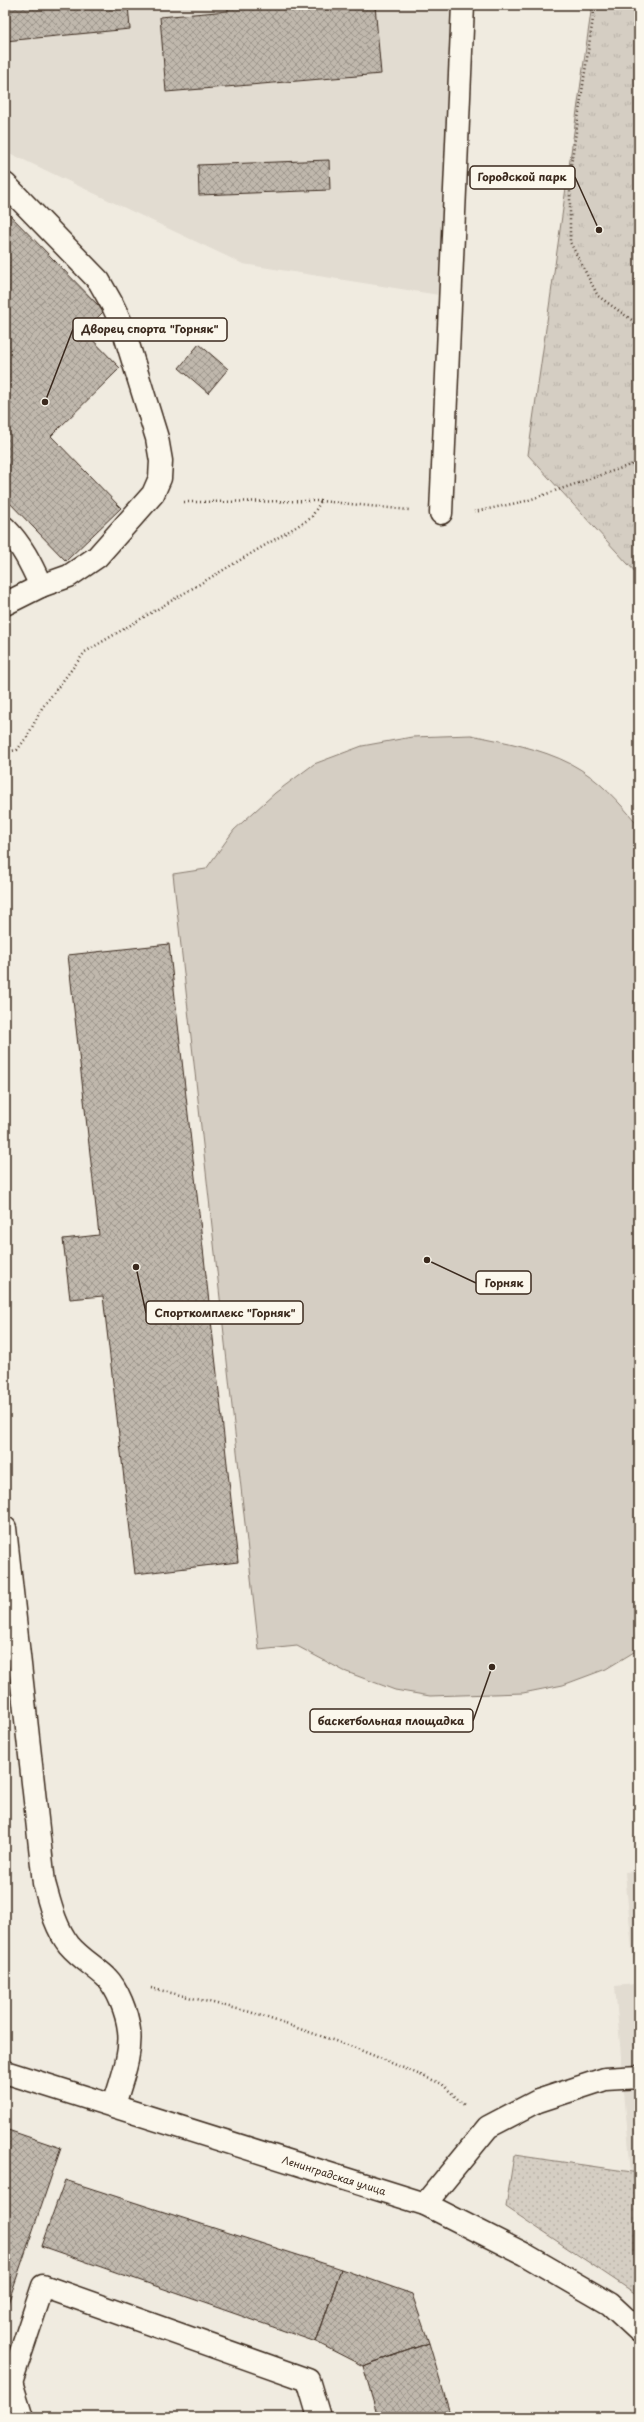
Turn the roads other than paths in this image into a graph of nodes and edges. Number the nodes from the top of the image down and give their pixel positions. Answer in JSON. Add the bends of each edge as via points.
{"nodes":[{"id":1,"x":463,"y":5,"type":"edge"},
{"id":2,"x":5,"y":184,"type":"edge"},
{"id":3,"x":441,"y":513,"type":"road end"},
{"id":4,"x":5,"y":528,"type":"edge"},
{"id":5,"x":41,"y":586,"type":"junction"},
{"id":6,"x":5,"y":604,"type":"edge"},
{"id":7,"x":5,"y":1528,"type":"edge"},
{"id":8,"x":5,"y":2072,"type":"edge"},
{"id":9,"x":639,"y":2077,"type":"edge"},
{"id":10,"x":114,"y":2105,"type":"junction"},
{"id":11,"x":425,"y":2204,"type":"junction"},
{"id":12,"x":639,"y":2331,"type":"edge"},
{"id":13,"x":8,"y":2381,"type":"edge"},
{"id":14,"x":22,"y":2417,"type":"edge"},
{"id":15,"x":319,"y":2417,"type":"edge"}],
"edges":[{"from":1,"to":3,"type":"street"},
{"from":2,"to":5,"type":"street","via":[[99,281],[112,304],[122,325],[157,438],[161,461],[160,478],[153,494],[97,557],[69,576]]},
{"from":4,"to":5,"type":"street","via":[[26,553]]},
{"from":5,"to":6,"type":"street"},
{"from":7,"to":10,"type":"street","via":[[44,1883],[53,1915],[68,1944],[107,1979],[121,2001],[129,2030],[128,2057]]},
{"from":8,"to":10,"type":"street","name":"Ленинградская улица"},
{"from":9,"to":11,"type":"street","via":[[605,2079],[538,2101],[488,2128]]},
{"from":10,"to":11,"type":"street","name":"Ленинградская улица"},
{"from":11,"to":12,"type":"street","name":"Ленинградская улица","via":[[524,2254],[610,2304]]},
{"from":13,"to":14,"type":"street"},
{"from":13,"to":15,"type":"street","via":[[43,2286],[308,2380]]}]}
